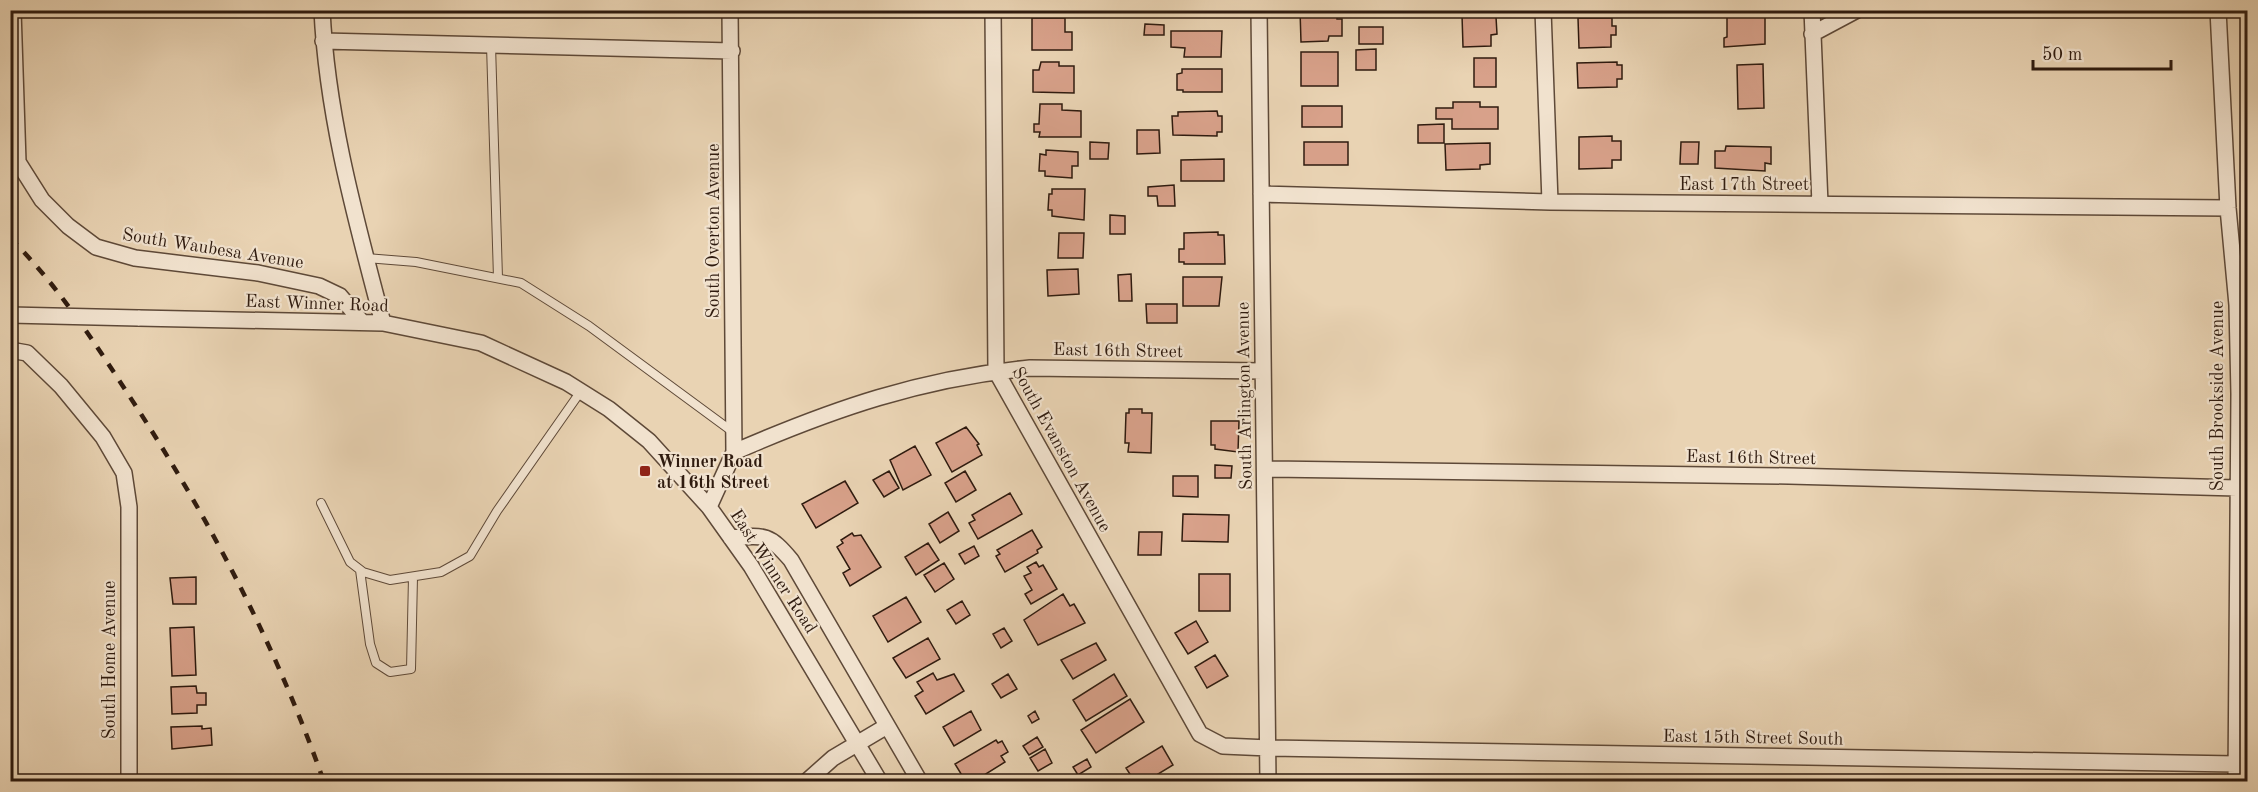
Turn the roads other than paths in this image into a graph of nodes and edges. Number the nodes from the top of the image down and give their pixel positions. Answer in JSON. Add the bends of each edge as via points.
{"nodes":[{"id":1,"x":13,"y":10,"type":"edge"},
{"id":2,"x":322,"y":10,"type":"edge"},
{"id":3,"x":730,"y":10,"type":"edge"},
{"id":4,"x":993,"y":10,"type":"edge"},
{"id":5,"x":1259,"y":10,"type":"edge"},
{"id":6,"x":1543,"y":10,"type":"edge"},
{"id":7,"x":1812,"y":10,"type":"edge"},
{"id":8,"x":1857,"y":10,"type":"edge"},
{"id":9,"x":2214,"y":11,"type":"edge"},
{"id":10,"x":1812,"y":34,"type":"junction"},
{"id":11,"x":323,"y":41,"type":"junction"},
{"id":12,"x":491,"y":45,"type":"junction"},
{"id":13,"x":732,"y":51,"type":"junction"},
{"id":14,"x":1261,"y":194,"type":"junction"},
{"id":15,"x":1550,"y":202,"type":"junction"},
{"id":16,"x":1820,"y":204,"type":"junction"},
{"id":17,"x":2228,"y":208,"type":"junction"},
{"id":18,"x":366,"y":258,"type":"junction"},
{"id":19,"x":498,"y":278,"type":"junction"},
{"id":20,"x":10,"y":315,"type":"edge"},
{"id":21,"x":362,"y":322,"type":"junction"},
{"id":22,"x":384,"y":323,"type":"junction"},
{"id":23,"x":10,"y":350,"type":"edge"},
{"id":24,"x":996,"y":371,"type":"junction"},
{"id":25,"x":1263,"y":372,"type":"junction"},
{"id":26,"x":581,"y":391,"type":"junction"},
{"id":27,"x":734,"y":433,"type":"junction"},
{"id":28,"x":734,"y":452,"type":"junction"},
{"id":29,"x":1265,"y":469,"type":"junction"},
{"id":30,"x":2237,"y":488,"type":"junction"},
{"id":31,"x":321,"y":503,"type":"dead end"},
{"id":32,"x":709,"y":507,"type":"junction"},
{"id":33,"x":731,"y":538,"type":"junction"},
{"id":34,"x":360,"y":570,"type":"junction"},
{"id":35,"x":413,"y":577,"type":"junction"},
{"id":36,"x":887,"y":726,"type":"junction"},
{"id":37,"x":857,"y":742,"type":"junction"},
{"id":38,"x":1269,"y":748,"type":"junction"},
{"id":39,"x":2236,"y":764,"type":"junction"},
{"id":40,"x":129,"y":782,"type":"edge"},
{"id":41,"x":806,"y":782,"type":"edge"},
{"id":42,"x":880,"y":782,"type":"edge"},
{"id":43,"x":920,"y":782,"type":"edge"},
{"id":44,"x":1268,"y":782,"type":"edge"},
{"id":45,"x":2236,"y":782,"type":"edge"}],
"edges":[{"from":1,"to":21,"type":"street","name":"South Waubesa Avenue","via":[[18,162],[42,200],[68,226],[96,247],[135,258],[258,273],[319,286],[339,296]]},
{"from":2,"to":11,"type":"street"},
{"from":3,"to":13,"type":"street","name":"South Overton Avenue"},
{"from":4,"to":24,"type":"street","name":"South Evanston Avenue"},
{"from":5,"to":14,"type":"street","name":"South Arlington Avenue"},
{"from":6,"to":15,"type":"street"},
{"from":7,"to":10,"type":"street"},
{"from":8,"to":10,"type":"street"},
{"from":9,"to":17,"type":"street","name":"South Brookside Avenue"},
{"from":10,"to":16,"type":"street"},
{"from":11,"to":12,"type":"street"},
{"from":11,"to":18,"type":"street","via":[[343,172]]},
{"from":12,"to":13,"type":"street"},
{"from":12,"to":19,"type":"lane"},
{"from":13,"to":27,"type":"street","name":"South Overton Avenue"},
{"from":14,"to":15,"type":"street","name":"East 17th Street"},
{"from":14,"to":25,"type":"street","name":"South Arlington Avenue"},
{"from":15,"to":16,"type":"street","name":"East 17th Street"},
{"from":16,"to":17,"type":"street","name":"East 17th Street"},
{"from":17,"to":30,"type":"street","name":"South Brookside Avenue","via":[[2237,305]]},
{"from":18,"to":19,"type":"lane","via":[[416,262]]},
{"from":18,"to":22,"type":"street"},
{"from":19,"to":27,"type":"lane","via":[[521,283],[556,303]]},
{"from":20,"to":21,"type":"street","name":"East Winner Road","bridge":true},
{"from":21,"to":22,"type":"street","name":"East Winner Road"},
{"from":22,"to":26,"type":"street","name":"East Winner Road","via":[[481,343]]},
{"from":23,"to":40,"type":"street","name":"South Home Avenue","via":[[27,353],[61,386],[104,437],[124,473],[129,507]]},
{"from":24,"to":25,"type":"street","name":"East 16th Street","via":[[1030,368]]},
{"from":24,"to":28,"type":"street","name":"East 16th Street","via":[[928,383],[861,401]]},
{"from":24,"to":38,"type":"street","name":"South Evanston Avenue","via":[[1200,734],[1223,746]]},
{"from":25,"to":29,"type":"street","name":"South Arlington Avenue"},
{"from":26,"to":32,"type":"street","name":"East Winner Road","via":[[649,441]]},
{"from":26,"to":35,"type":"lane","via":[[470,556],[441,572]]},
{"from":27,"to":28,"type":"street","name":"South Overton Avenue"},
{"from":28,"to":32,"type":"street"},
{"from":29,"to":30,"type":"street","name":"East 16th Street","via":[[1789,476]]},
{"from":29,"to":38,"type":"street","name":"South Arlington Avenue"},
{"from":30,"to":39,"type":"street","name":"South Brookside Avenue"},
{"from":31,"to":34,"type":"lane","via":[[350,562]]},
{"from":32,"to":33,"type":"street","name":"East Winner Road"},
{"from":33,"to":36,"type":"street","via":[[757,536],[774,540]]},
{"from":33,"to":37,"type":"street","name":"East Winner Road"},
{"from":34,"to":35,"type":"lane","via":[[390,580]]},
{"from":34,"to":35,"type":"lane","via":[[370,644],[376,663],[390,672],[411,669]]},
{"from":36,"to":37,"type":"street"},
{"from":36,"to":43,"type":"street"},
{"from":37,"to":41,"type":"street"},
{"from":37,"to":42,"type":"street","name":"East Winner Road"},
{"from":38,"to":39,"type":"street","name":"East 15th Street South"},
{"from":38,"to":44,"type":"street","name":"South Arlington Avenue"},
{"from":39,"to":45,"type":"street","name":"South Brookside Avenue"}]}
